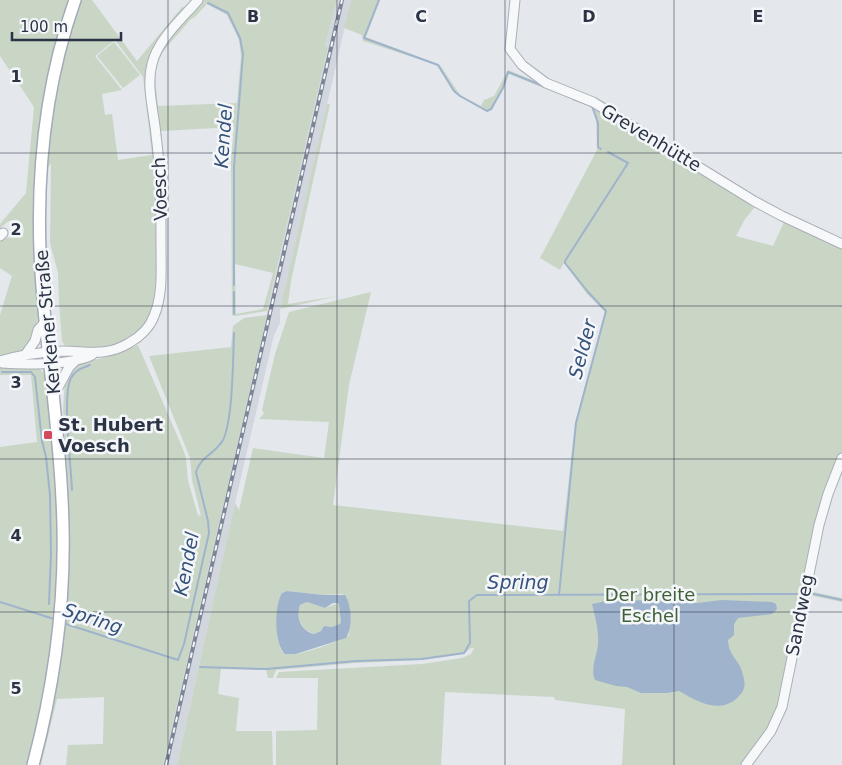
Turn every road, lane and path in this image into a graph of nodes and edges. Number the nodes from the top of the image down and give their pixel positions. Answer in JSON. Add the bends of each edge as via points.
{"nodes":[{"id":1,"x":74,"y":0,"type":"edge"},
{"id":2,"x":515,"y":0,"type":"edge"},
{"id":3,"x":195,"y":1,"type":"edge"},
{"id":4,"x":842,"y":244,"type":"edge"},
{"id":5,"x":46,"y":321,"type":"junction"},
{"id":6,"x":95,"y":354,"type":"junction"},
{"id":7,"x":25,"y":355,"type":"junction"},
{"id":8,"x":50,"y":358,"type":"junction"},
{"id":9,"x":77,"y":359,"type":"junction"},
{"id":10,"x":0,"y":362,"type":"edge"},
{"id":11,"x":54,"y":395,"type":"junction"},
{"id":12,"x":842,"y":458,"type":"edge"},
{"id":13,"x":32,"y":765,"type":"edge"},
{"id":14,"x":746,"y":765,"type":"edge"}],
"edges":[{"from":1,"to":5,"type":"main road","name":"Kerkener Straße","via":[[51,86],[41,158],[42,274]]},
{"from":2,"to":4,"type":"street","name":"Grevenhütte","via":[[510,49],[522,65],[546,83],[593,102],[754,201]]},
{"from":3,"to":6,"type":"street","name":"Voesch","via":[[161,44],[150,72],[161,188],[161,275],[156,309],[150,323],[138,337],[116,349]]},
{"from":5,"to":7,"type":"street"},
{"from":5,"to":8,"type":"main road","name":"Kerkener Straße"},
{"from":6,"to":8,"type":"street","name":"Voesch","via":[[62,351]]},
{"from":6,"to":9,"type":"street","name":"Voesch"},
{"from":7,"to":8,"type":"street"},
{"from":7,"to":10,"type":"street"},
{"from":8,"to":9,"type":"street","name":"Voesch"},
{"from":8,"to":10,"type":"street"},
{"from":8,"to":11,"type":"main road","name":"Kerkener Straße"},
{"from":9,"to":11,"type":"street"},
{"from":11,"to":13,"type":"main road","name":"Kerkener Straße","via":[[63,525],[60,614],[48,696]]},
{"from":12,"to":14,"type":"street","name":"Sandweg","via":[[819,524],[782,707]]}]}
